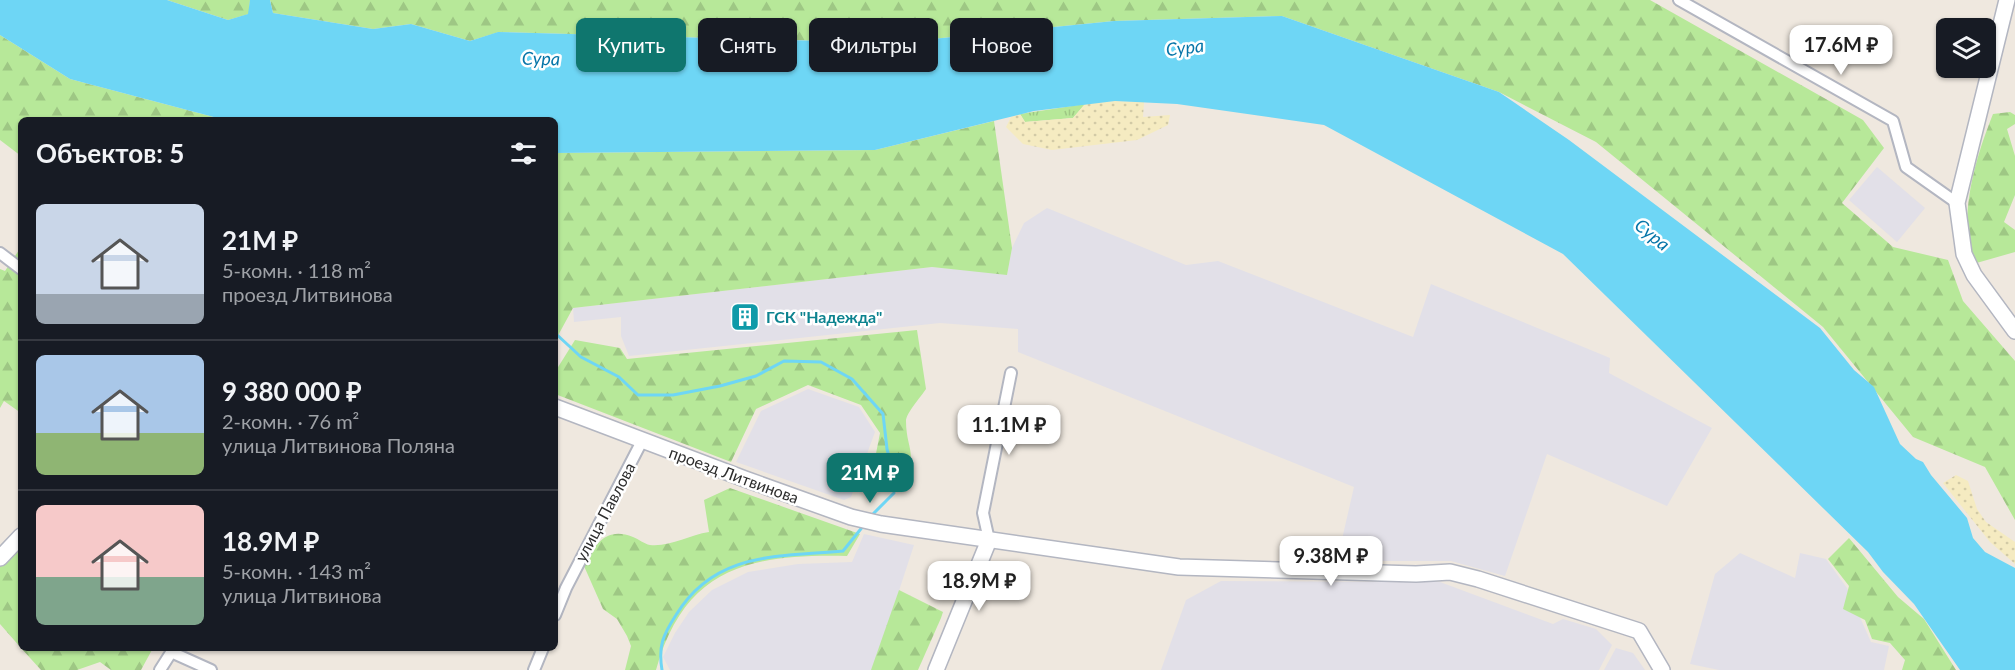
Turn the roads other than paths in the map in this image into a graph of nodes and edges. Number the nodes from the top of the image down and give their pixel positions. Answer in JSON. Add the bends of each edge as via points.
{"nodes":[{"id":1,"x":2007,"y":0,"type":"edge"},
{"id":2,"x":1683,"y":1,"type":"edge"},
{"id":3,"x":1957,"y":203,"type":"junction"},
{"id":4,"x":0,"y":252,"type":"edge"},
{"id":5,"x":18,"y":267,"type":"edge"},
{"id":6,"x":2015,"y":331,"type":"edge"},
{"id":7,"x":1011,"y":373,"type":"dead end"},
{"id":8,"x":558,"y":408,"type":"edge"},
{"id":9,"x":642,"y":441,"type":"junction"},
{"id":10,"x":18,"y":538,"type":"edge"},
{"id":11,"x":989,"y":540,"type":"junction"},
{"id":12,"x":3,"y":549,"type":"edge"},
{"id":13,"x":558,"y":583,"type":"edge"},
{"id":14,"x":566,"y":588,"type":"junction"},
{"id":15,"x":558,"y":608,"type":"edge"},
{"id":16,"x":171,"y":651,"type":"edge"},
{"id":17,"x":174,"y":651,"type":"edge"},
{"id":18,"x":542,"y":651,"type":"edge"},
{"id":19,"x":160,"y":670,"type":"edge"},
{"id":20,"x":211,"y":670,"type":"edge"},
{"id":21,"x":534,"y":670,"type":"edge"},
{"id":22,"x":936,"y":670,"type":"edge"},
{"id":23,"x":1662,"y":670,"type":"edge"}],
"edges":[{"from":1,"to":3,"type":"main road"},
{"from":2,"to":3,"type":"street","via":[[1893,121],[1906,167]]},
{"from":3,"to":6,"type":"main road","via":[[1964,254],[1974,276]]},
{"from":4,"to":5,"type":"street"},
{"from":7,"to":11,"type":"street","via":[[983,513]]},
{"from":8,"to":9,"type":"main road","name":"проезд Литвинова"},
{"from":9,"to":11,"type":"main road","name":"проезд Литвинова","via":[[851,517]]},
{"from":9,"to":14,"type":"street","name":"улица Павлова"},
{"from":10,"to":12,"type":"main road"},
{"from":11,"to":22,"type":"main road"},
{"from":11,"to":23,"type":"main road","name":"проезд Литвинова","via":[[1179,567],[1450,572],[1639,631]]},
{"from":13,"to":14,"type":"street"},
{"from":14,"to":15,"type":"street","name":"улица Павлова"},
{"from":16,"to":19,"type":"street"},
{"from":17,"to":20,"type":"street"},
{"from":18,"to":21,"type":"street"}]}
